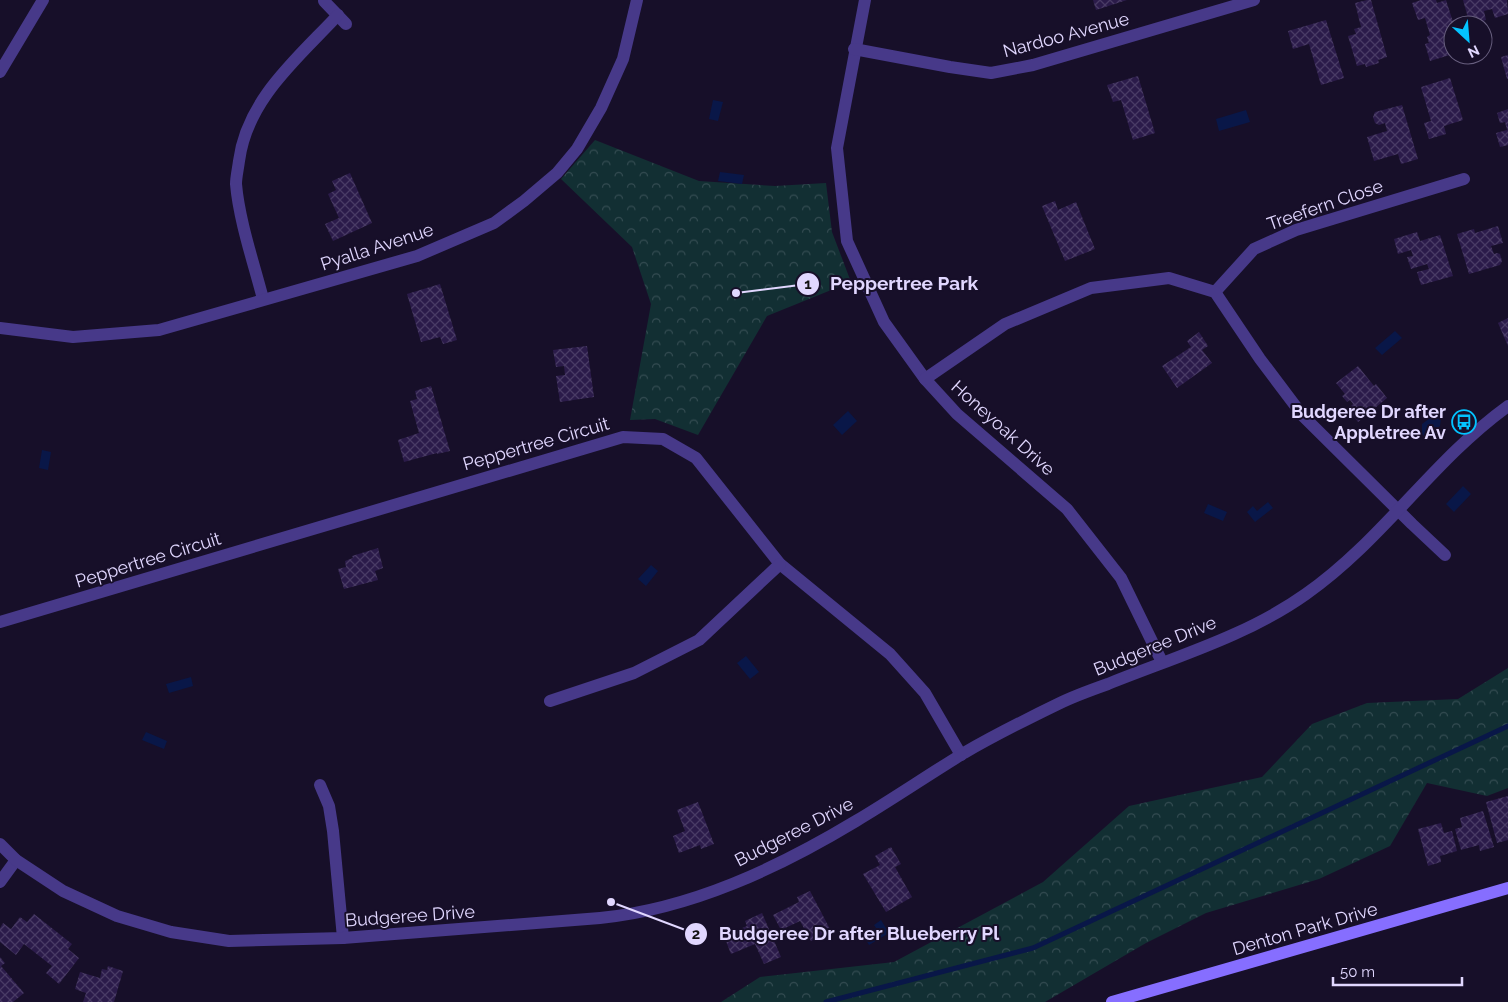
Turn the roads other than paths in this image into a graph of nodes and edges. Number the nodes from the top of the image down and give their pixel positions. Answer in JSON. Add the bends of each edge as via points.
{"nodes":[{"id":1,"x":43,"y":0,"type":"edge"},
{"id":2,"x":637,"y":0,"type":"edge"},
{"id":3,"x":865,"y":0,"type":"edge"},
{"id":4,"x":1254,"y":0,"type":"edge"},
{"id":5,"x":324,"y":1,"type":"dead end"},
{"id":6,"x":854,"y":49,"type":"junction"},
{"id":7,"x":0,"y":72,"type":"edge"},
{"id":8,"x":1464,"y":179,"type":"dead end"},
{"id":9,"x":1215,"y":292,"type":"junction"},
{"id":10,"x":263,"y":299,"type":"junction"},
{"id":11,"x":0,"y":328,"type":"edge"},
{"id":12,"x":925,"y":379,"type":"junction"},
{"id":13,"x":1508,"y":406,"type":"edge"},
{"id":14,"x":1398,"y":510,"type":"junction"},
{"id":15,"x":1445,"y":555,"type":"dead end"},
{"id":16,"x":780,"y":564,"type":"junction"},
{"id":17,"x":0,"y":622,"type":"edge"},
{"id":18,"x":1162,"y":662,"type":"junction"},
{"id":19,"x":550,"y":701,"type":"dead end"},
{"id":20,"x":961,"y":755,"type":"junction"},
{"id":21,"x":320,"y":785,"type":"dead end"},
{"id":22,"x":0,"y":844,"type":"edge"},
{"id":23,"x":16,"y":860,"type":"junction"},
{"id":24,"x":0,"y":882,"type":"edge"},
{"id":25,"x":1508,"y":888,"type":"edge"},
{"id":26,"x":342,"y":938,"type":"junction"},
{"id":27,"x":1112,"y":1002,"type":"edge"}],
"edges":[{"from":1,"to":7,"type":"street"},
{"from":2,"to":10,"type":"street","name":"Pyalla Avenue","via":[[623,59],[578,149],[557,173],[524,201],[494,223],[417,256]]},
{"from":3,"to":6,"type":"street","name":"Honeyoak Drive"},
{"from":4,"to":6,"type":"street","name":"Nardoo Avenue","via":[[1033,65],[991,73]]},
{"from":5,"to":10,"type":"street","via":[[342,20],[268,90],[250,120],[240,152],[236,182],[239,204]]},
{"from":6,"to":12,"type":"street","name":"Honeyoak Drive","via":[[837,148],[847,241],[884,322]]},
{"from":8,"to":9,"type":"street","name":"Treefern Close","via":[[1296,230],[1254,249]]},
{"from":9,"to":12,"type":"street","via":[[1169,278],[1091,288],[1005,324]]},
{"from":9,"to":14,"type":"street","via":[[1303,416]]},
{"from":10,"to":11,"type":"street","name":"Pyalla Avenue","via":[[159,330],[73,337]]},
{"from":12,"to":18,"type":"street","name":"Honeyoak Drive","via":[[956,414],[1067,509],[1121,578]]},
{"from":13,"to":14,"type":"street","name":"Budgeree Drive","via":[[1461,444]]},
{"from":14,"to":15,"type":"street"},
{"from":14,"to":18,"type":"street","name":"Budgeree Drive","via":[[1366,544],[1305,595],[1223,639]]},
{"from":16,"to":17,"type":"street","name":"Peppertree Circuit","via":[[696,458],[663,439],[623,437]]},
{"from":16,"to":19,"type":"street","via":[[699,640],[634,673]]},
{"from":16,"to":20,"type":"street","name":"Peppertree Circuit","via":[[890,654],[925,692]]},
{"from":18,"to":20,"type":"street","name":"Budgeree Drive","via":[[1062,702]]},
{"from":20,"to":26,"type":"street","name":"Budgeree Drive","via":[[856,821],[776,865],[708,893],[608,917]]},
{"from":21,"to":26,"type":"street","via":[[333,831]]},
{"from":22,"to":23,"type":"street","name":"Budgeree Drive"},
{"from":23,"to":24,"type":"street"},
{"from":23,"to":26,"type":"street","name":"Budgeree Drive","via":[[72,896],[116,916],[171,932],[229,941]]},
{"from":25,"to":27,"type":"main road","name":"Denton Park Drive"}]}
